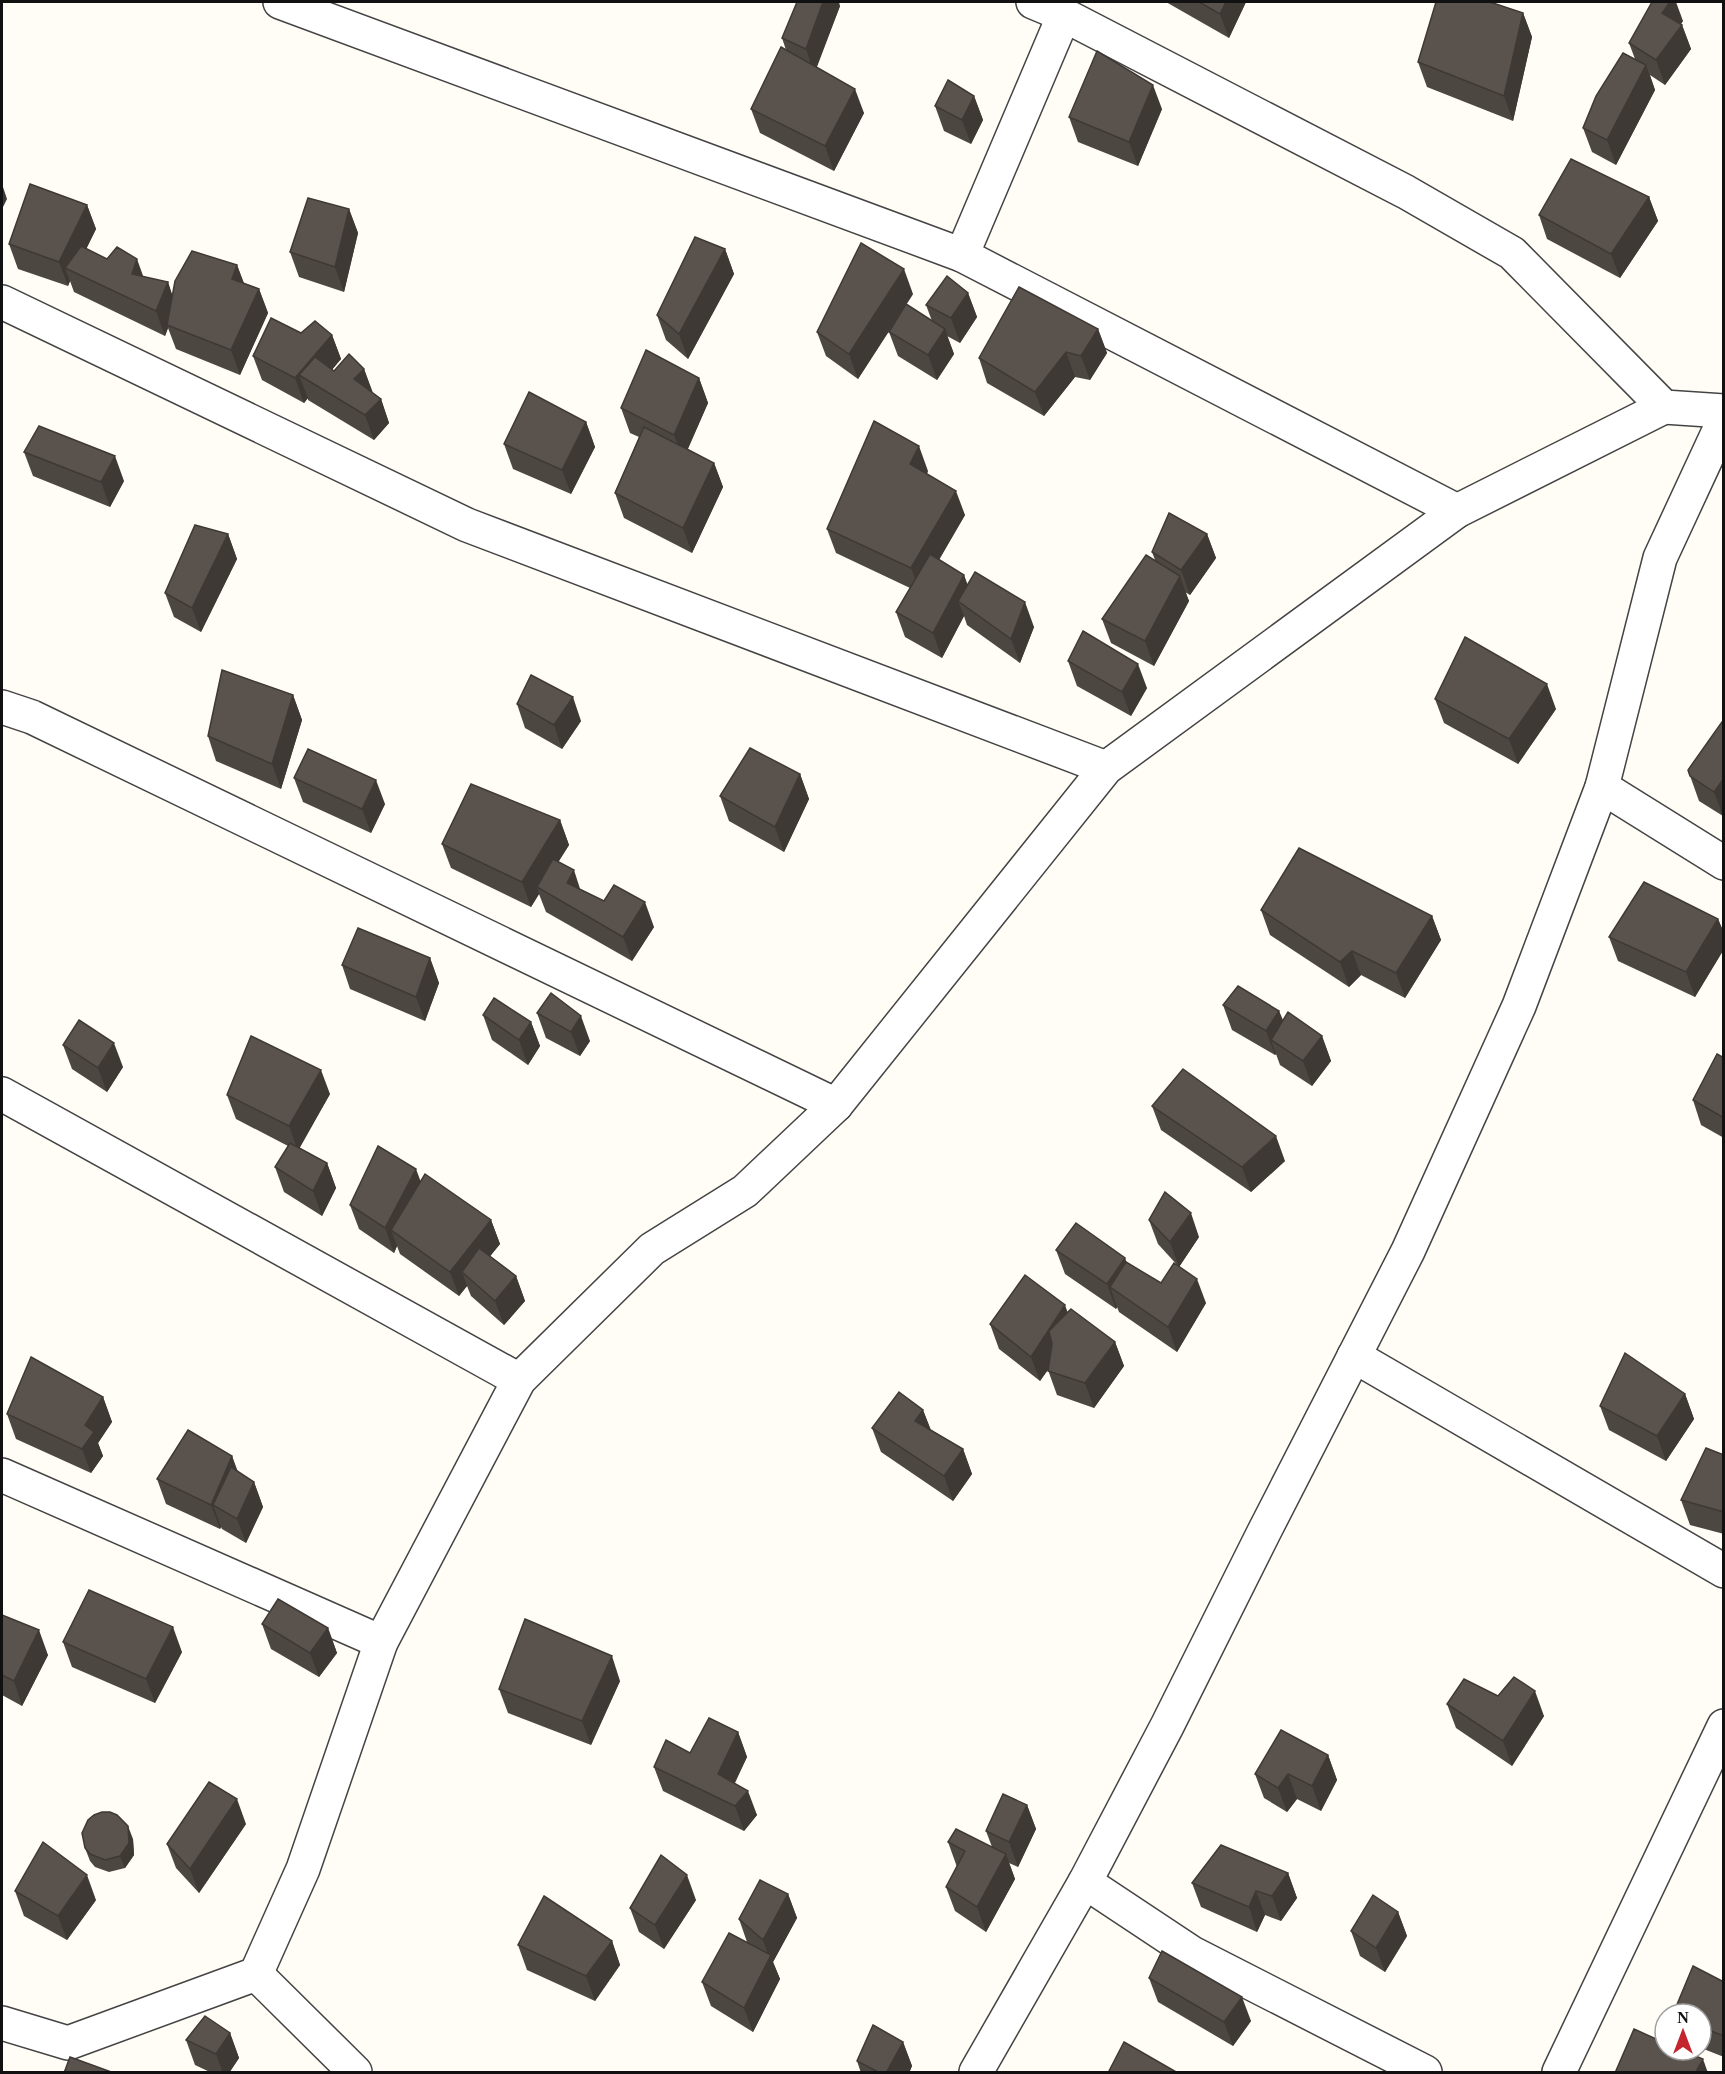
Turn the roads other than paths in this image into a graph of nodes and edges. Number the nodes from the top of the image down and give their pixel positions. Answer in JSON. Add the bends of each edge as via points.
{"nodes":[{"id":1,"x":280,"y":2,"type":"edge"},
{"id":2,"x":1034,"y":2,"type":"edge"},
{"id":3,"x":1064,"y":15,"type":"junction"},
{"id":4,"x":962,"y":255,"type":"junction"},
{"id":5,"x":2,"y":302,"type":"edge"},
{"id":6,"x":1664,"y":407,"type":"junction"},
{"id":7,"x":1724,"y":411,"type":"edge"},
{"id":8,"x":1724,"y":420,"type":"edge"},
{"id":9,"x":1457,"y":511,"type":"junction"},
{"id":10,"x":2,"y":707,"type":"edge"},
{"id":11,"x":1106,"y":768,"type":"junction"},
{"id":12,"x":1602,"y":787,"type":"junction"},
{"id":13,"x":1724,"y":863,"type":"edge"},
{"id":14,"x":2,"y":1094,"type":"edge"},
{"id":15,"x":836,"y":1105,"type":"junction"},
{"id":16,"x":1354,"y":1356,"type":"junction"},
{"id":17,"x":519,"y":1380,"type":"junction"},
{"id":18,"x":2,"y":1475,"type":"edge"},
{"id":19,"x":1724,"y":1571,"type":"edge"},
{"id":20,"x":381,"y":1642,"type":"junction"},
{"id":21,"x":1724,"y":1726,"type":"edge"},
{"id":22,"x":1085,"y":1882,"type":"junction"},
{"id":23,"x":256,"y":1974,"type":"junction"},
{"id":24,"x":2,"y":2023,"type":"edge"},
{"id":25,"x":355,"y":2073,"type":"edge"},
{"id":26,"x":976,"y":2073,"type":"edge"},
{"id":27,"x":1425,"y":2073,"type":"edge"},
{"id":28,"x":1559,"y":2073,"type":"edge"}],
"edges":[{"from":1,"to":4,"type":"street"},
{"from":2,"to":3,"type":"street"},
{"from":3,"to":4,"type":"street"},
{"from":3,"to":6,"type":"street","via":[[1406,192],[1512,253]]},
{"from":4,"to":9,"type":"street"},
{"from":5,"to":11,"type":"street","via":[[467,525]]},
{"from":6,"to":7,"type":"street"},
{"from":6,"to":9,"type":"street"},
{"from":8,"to":12,"type":"street","via":[[1660,558]]},
{"from":9,"to":11,"type":"street"},
{"from":10,"to":15,"type":"street","via":[[32,717]]},
{"from":11,"to":15,"type":"street"},
{"from":12,"to":13,"type":"street"},
{"from":12,"to":16,"type":"street","via":[[1519,1006],[1408,1251]]},
{"from":14,"to":17,"type":"street"},
{"from":15,"to":17,"type":"street","via":[[745,1191],[652,1249]]},
{"from":16,"to":19,"type":"street"},
{"from":16,"to":22,"type":"street"},
{"from":17,"to":20,"type":"street"},
{"from":18,"to":20,"type":"street"},
{"from":20,"to":23,"type":"street","via":[[303,1869]]},
{"from":21,"to":28,"type":"street"},
{"from":22,"to":26,"type":"street"},
{"from":22,"to":27,"type":"street","via":[[1192,1953]]},
{"from":23,"to":24,"type":"street","via":[[68,2043]]},
{"from":23,"to":25,"type":"street"}]}
